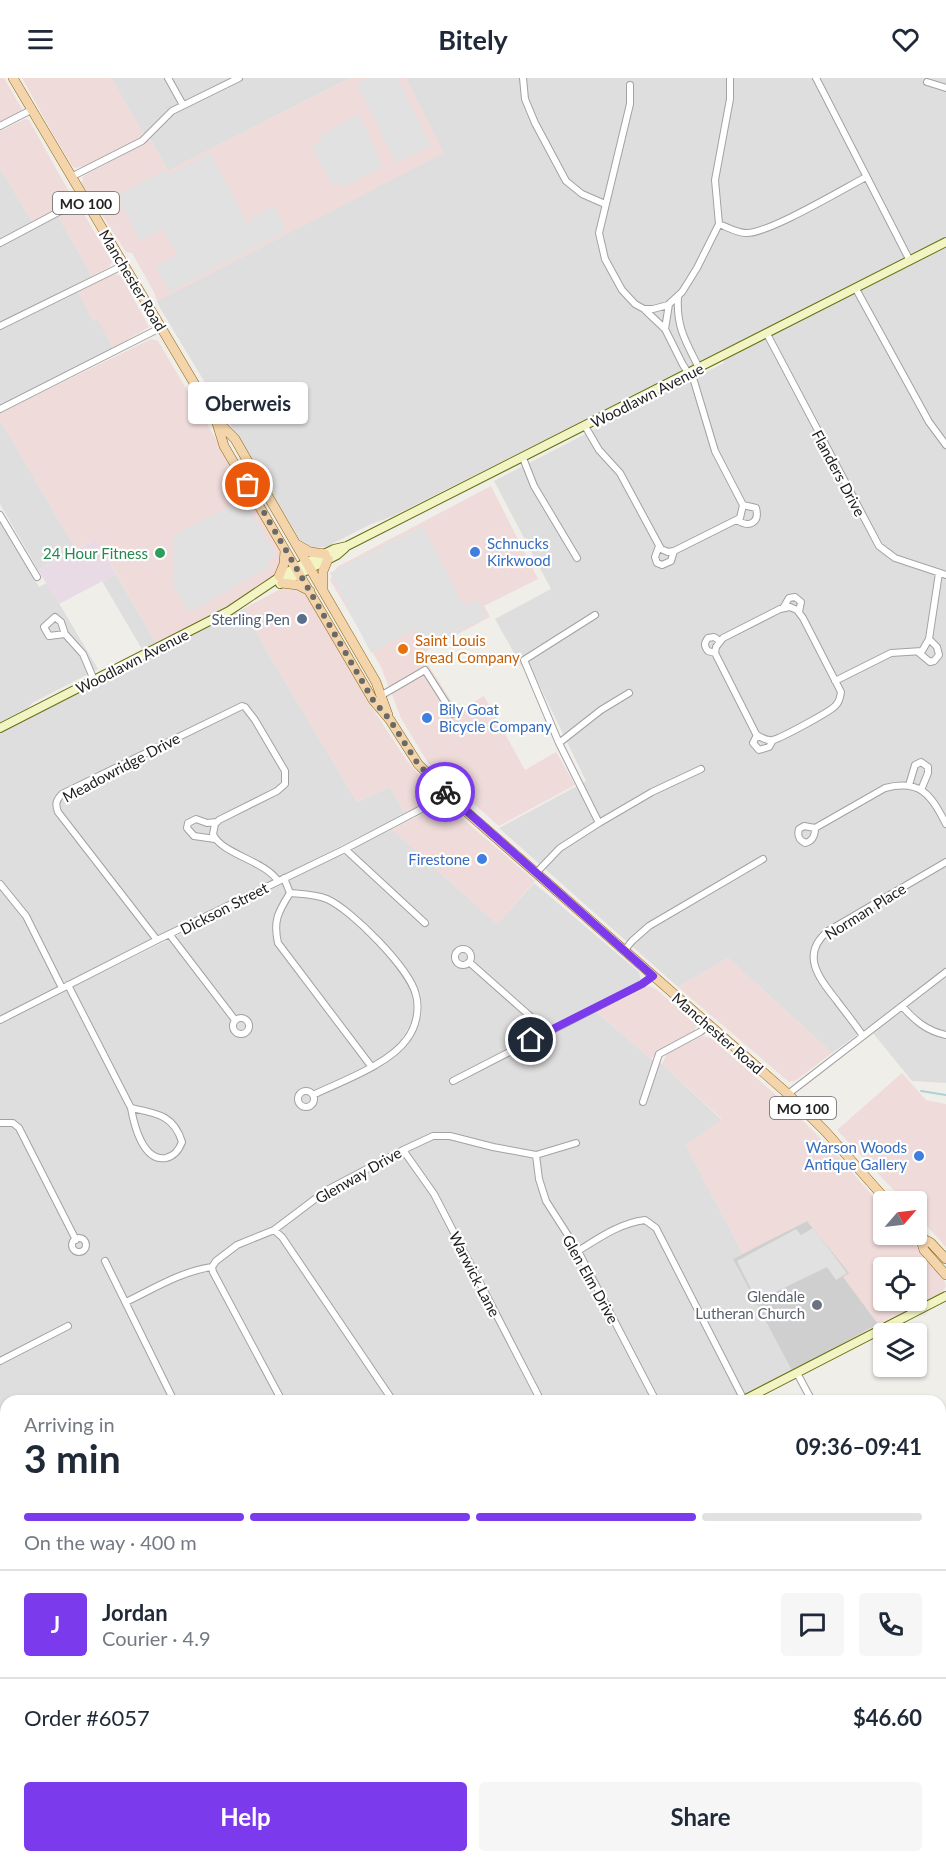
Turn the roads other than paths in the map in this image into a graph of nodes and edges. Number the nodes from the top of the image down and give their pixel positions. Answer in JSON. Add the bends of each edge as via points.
{"nodes":[{"id":1,"x":14,"y":78,"type":"edge"},
{"id":2,"x":168,"y":78,"type":"edge"},
{"id":3,"x":239,"y":78,"type":"edge"},
{"id":4,"x":523,"y":78,"type":"edge"},
{"id":5,"x":730,"y":78,"type":"edge"},
{"id":6,"x":816,"y":78,"type":"edge"},
{"id":7,"x":927,"y":82,"type":"dead end"},
{"id":8,"x":630,"y":85,"type":"dead end"},
{"id":9,"x":946,"y":88,"type":"edge"},
{"id":10,"x":183,"y":105,"type":"junction"},
{"id":11,"x":31,"y":110,"type":"junction"},
{"id":12,"x":0,"y":126,"type":"edge"},
{"id":13,"x":70,"y":177,"type":"junction"},
{"id":14,"x":866,"y":177,"type":"junction"},
{"id":15,"x":83,"y":199,"type":"junction"},
{"id":16,"x":605,"y":204,"type":"junction"},
{"id":17,"x":718,"y":224,"type":"junction"},
{"id":18,"x":0,"y":243,"type":"edge"},
{"id":19,"x":946,"y":244,"type":"edge"},
{"id":20,"x":910,"y":261,"type":"junction"},
{"id":21,"x":124,"y":265,"type":"junction"},
{"id":22,"x":856,"y":289,"type":"junction"},
{"id":23,"x":678,"y":297,"type":"junction"},
{"id":24,"x":669,"y":304,"type":"junction"},
{"id":25,"x":644,"y":309,"type":"junction"},
{"id":26,"x":0,"y":326,"type":"edge"},
{"id":27,"x":162,"y":327,"type":"junction"},
{"id":28,"x":664,"y":329,"type":"junction"},
{"id":29,"x":767,"y":334,"type":"junction"},
{"id":30,"x":699,"y":368,"type":"junction"},
{"id":31,"x":689,"y":374,"type":"junction"},
{"id":32,"x":0,"y":409,"type":"edge"},
{"id":33,"x":216,"y":420,"type":"junction"},
{"id":34,"x":585,"y":426,"type":"junction"},
{"id":35,"x":946,"y":445,"type":"edge"},
{"id":36,"x":523,"y":458,"type":"junction"},
{"id":37,"x":743,"y":505,"type":"junction"},
{"id":38,"x":1,"y":519,"type":"edge"},
{"id":39,"x":737,"y":520,"type":"junction"},
{"id":40,"x":295,"y":543,"type":"junction"},
{"id":41,"x":659,"y":546,"type":"junction"},
{"id":42,"x":285,"y":548,"type":"junction"},
{"id":43,"x":674,"y":550,"type":"junction"},
{"id":44,"x":327,"y":556,"type":"junction"},
{"id":45,"x":577,"y":558,"type":"dead end"},
{"id":46,"x":308,"y":566,"type":"junction"},
{"id":47,"x":298,"y":571,"type":"junction"},
{"id":48,"x":939,"y":573,"type":"junction"},
{"id":49,"x":946,"y":575,"type":"edge"},
{"id":50,"x":37,"y":577,"type":"dead end"},
{"id":51,"x":280,"y":580,"type":"junction"},
{"id":52,"x":310,"y":591,"type":"junction"},
{"id":53,"x":324,"y":592,"type":"junction"},
{"id":54,"x":783,"y":608,"type":"junction"},
{"id":55,"x":799,"y":612,"type":"junction"},
{"id":56,"x":595,"y":615,"type":"dead end"},
{"id":57,"x":65,"y":634,"type":"dead end"},
{"id":58,"x":929,"y":639,"type":"junction"},
{"id":59,"x":918,"y":652,"type":"junction"},
{"id":60,"x":94,"y":680,"type":"junction"},
{"id":61,"x":836,"y":681,"type":"junction"},
{"id":62,"x":629,"y":693,"type":"dead end"},
{"id":63,"x":382,"y":695,"type":"junction"},
{"id":64,"x":453,"y":714,"type":"dead end"},
{"id":65,"x":390,"y":720,"type":"junction"},
{"id":66,"x":0,"y":728,"type":"edge"},
{"id":67,"x":757,"y":735,"type":"junction"},
{"id":68,"x":769,"y":740,"type":"junction"},
{"id":69,"x":559,"y":743,"type":"junction"},
{"id":70,"x":701,"y":769,"type":"dead end"},
{"id":71,"x":909,"y":785,"type":"junction"},
{"id":72,"x":921,"y":790,"type":"junction"},
{"id":73,"x":448,"y":795,"type":"junction"},
{"id":74,"x":217,"y":822,"type":"junction"},
{"id":75,"x":599,"y":823,"type":"junction"},
{"id":76,"x":946,"y":824,"type":"edge"},
{"id":77,"x":815,"y":828,"type":"dead end"},
{"id":78,"x":214,"y":839,"type":"junction"},
{"id":79,"x":345,"y":849,"type":"junction"},
{"id":80,"x":763,"y":859,"type":"dead end"},
{"id":81,"x":946,"y":862,"type":"edge"},
{"id":82,"x":536,"y":873,"type":"junction"},
{"id":83,"x":281,"y":879,"type":"junction"},
{"id":84,"x":0,"y":884,"type":"edge"},
{"id":85,"x":290,"y":893,"type":"junction"},
{"id":86,"x":425,"y":923,"type":"dead end"},
{"id":87,"x":170,"y":935,"type":"junction"},
{"id":88,"x":157,"y":940,"type":"junction"},
{"id":89,"x":624,"y":951,"type":"junction"},
{"id":90,"x":469,"y":962,"type":"dead end"},
{"id":91,"x":946,"y":972,"type":"edge"},
{"id":92,"x":653,"y":976,"type":"junction"},
{"id":93,"x":65,"y":987,"type":"junction"},
{"id":94,"x":902,"y":1006,"type":"junction"},
{"id":95,"x":0,"y":1020,"type":"edge"},
{"id":96,"x":235,"y":1020,"type":"dead end"},
{"id":97,"x":709,"y":1025,"type":"junction"},
{"id":98,"x":548,"y":1032,"type":"junction"},
{"id":99,"x":946,"y":1035,"type":"edge"},
{"id":100,"x":863,"y":1036,"type":"junction"},
{"id":101,"x":371,"y":1066,"type":"junction"},
{"id":102,"x":453,"y":1081,"type":"dead end"},
{"id":103,"x":788,"y":1094,"type":"junction"},
{"id":104,"x":313,"y":1095,"type":"dead end"},
{"id":105,"x":644,"y":1102,"type":"dead end"},
{"id":106,"x":131,"y":1108,"type":"junction"},
{"id":107,"x":0,"y":1123,"type":"edge"},
{"id":108,"x":576,"y":1143,"type":"dead end"},
{"id":109,"x":403,"y":1150,"type":"junction"},
{"id":110,"x":536,"y":1155,"type":"junction"},
{"id":111,"x":878,"y":1191,"type":"edge"},
{"id":112,"x":274,"y":1230,"type":"junction"},
{"id":113,"x":75,"y":1240,"type":"dead end"},
{"id":114,"x":927,"y":1241,"type":"edge"},
{"id":115,"x":922,"y":1245,"type":"edge"},
{"id":116,"x":578,"y":1251,"type":"junction"},
{"id":117,"x":946,"y":1258,"type":"edge"},
{"id":118,"x":105,"y":1261,"type":"dead end"},
{"id":119,"x":212,"y":1267,"type":"junction"},
{"id":120,"x":946,"y":1275,"type":"edge"},
{"id":121,"x":946,"y":1296,"type":"edge"},
{"id":122,"x":126,"y":1302,"type":"junction"},
{"id":123,"x":68,"y":1326,"type":"dead end"},
{"id":124,"x":0,"y":1361,"type":"edge"},
{"id":125,"x":797,"y":1373,"type":"junction"},
{"id":126,"x":171,"y":1395,"type":"edge"},
{"id":127,"x":279,"y":1395,"type":"edge"},
{"id":128,"x":389,"y":1395,"type":"edge"},
{"id":129,"x":538,"y":1395,"type":"edge"},
{"id":130,"x":653,"y":1395,"type":"edge"},
{"id":131,"x":740,"y":1395,"type":"edge"},
{"id":132,"x":755,"y":1395,"type":"edge"},
{"id":133,"x":809,"y":1395,"type":"edge"},
{"id":134,"x":946,"y":1838,"type":"edge"},
{"id":135,"x":946,"y":1843,"type":"edge"}],
"edges":[{"from":1,"to":11,"type":"main road","name":"Manchester Road","number":"MO 100"},
{"from":2,"to":10,"type":"street"},
{"from":3,"to":10,"type":"street"},
{"from":4,"to":16,"type":"street","via":[[525,99],[535,123],[566,181],[582,194]]},
{"from":5,"to":17,"type":"street","via":[[730,99],[715,180]]},
{"from":6,"to":14,"type":"street"},
{"from":7,"to":9,"type":"street"},
{"from":8,"to":16,"type":"street","via":[[630,104]]},
{"from":10,"to":13,"type":"street","via":[[142,141]]},
{"from":11,"to":12,"type":"street"},
{"from":11,"to":13,"type":"main road","name":"Manchester Road","number":"MO 100"},
{"from":13,"to":15,"type":"main road","name":"Manchester Road","number":"MO 100"},
{"from":14,"to":17,"type":"street","via":[[762,229],[746,233]]},
{"from":14,"to":20,"type":"street"},
{"from":15,"to":18,"type":"street"},
{"from":15,"to":21,"type":"main road","name":"Manchester Road","number":"MO 100"},
{"from":16,"to":25,"type":"street","via":[[599,233],[605,259],[628,299]]},
{"from":17,"to":23,"type":"street"},
{"from":19,"to":20,"type":"street","name":"Woodlawn Avenue"},
{"from":20,"to":22,"type":"street","name":"Woodlawn Avenue"},
{"from":21,"to":26,"type":"street"},
{"from":21,"to":27,"type":"main road","name":"Manchester Road","number":"MO 100"},
{"from":22,"to":29,"type":"street","name":"Woodlawn Avenue"},
{"from":22,"to":35,"type":"street","via":[[929,423]]},
{"from":23,"to":24,"type":"street"},
{"from":23,"to":30,"type":"street","via":[[681,333]]},
{"from":24,"to":25,"type":"street"},
{"from":24,"to":28,"type":"street"},
{"from":25,"to":28,"type":"street"},
{"from":27,"to":32,"type":"street"},
{"from":27,"to":33,"type":"main road","name":"Manchester Road","number":"MO 100"},
{"from":28,"to":31,"type":"street"},
{"from":29,"to":30,"type":"street","name":"Woodlawn Avenue"},
{"from":29,"to":48,"type":"street","name":"Flanders Drive","via":[[879,546],[895,558]]},
{"from":30,"to":31,"type":"street","name":"Woodlawn Avenue"},
{"from":31,"to":34,"type":"street","name":"Woodlawn Avenue"},
{"from":31,"to":37,"type":"street","via":[[698,390],[715,451]]},
{"from":33,"to":40,"type":"main road","name":"Manchester Road","number":"MO 100","via":[[235,440]]},
{"from":33,"to":42,"type":"main road","name":"Manchester Road","number":"MO 100","via":[[224,446]]},
{"from":34,"to":36,"type":"street","name":"Woodlawn Avenue"},
{"from":34,"to":41,"type":"street","via":[[599,450],[620,473]]},
{"from":36,"to":44,"type":"street","name":"Woodlawn Avenue"},
{"from":36,"to":45,"type":"street","via":[[534,486]]},
{"from":37,"to":39,"type":"street"},
{"from":37,"to":39,"type":"street","via":[[756,508],[757,520],[746,525]]},
{"from":38,"to":50,"type":"street"},
{"from":39,"to":43,"type":"street"},
{"from":40,"to":44,"type":"main road"},
{"from":40,"to":46,"type":"main road","name":"Manchester Road","number":"MO 100"},
{"from":41,"to":43,"type":"street","via":[[668,552]]},
{"from":41,"to":43,"type":"street","via":[[655,558],[662,565],[671,561]]},
{"from":42,"to":47,"type":"main road","name":"Manchester Road","number":"MO 100"},
{"from":42,"to":51,"type":"main road"},
{"from":44,"to":46,"type":"street","name":"Woodlawn Avenue"},
{"from":44,"to":53,"type":"main road"},
{"from":46,"to":47,"type":"street","name":"Woodlawn Avenue"},
{"from":46,"to":53,"type":"main road","name":"Manchester Road","number":"MO 100"},
{"from":47,"to":51,"type":"street","name":"Woodlawn Avenue"},
{"from":47,"to":52,"type":"main road","name":"Manchester Road","number":"MO 100"},
{"from":48,"to":49,"type":"street","name":"Flanders Drive"},
{"from":48,"to":58,"type":"street"},
{"from":51,"to":52,"type":"main road"},
{"from":51,"to":60,"type":"street","name":"Woodlawn Avenue","via":[[214,619]]},
{"from":52,"to":65,"type":"main road","name":"Manchester Road","number":"MO 100","via":[[373,700]]},
{"from":53,"to":63,"type":"main road","name":"Manchester Road","number":"MO 100"},
{"from":54,"to":55,"type":"street"},
{"from":54,"to":55,"type":"street","via":[[789,598],[795,597],[801,602]]},
{"from":54,"to":67,"type":"street","via":[[717,647],[717,660]]},
{"from":55,"to":61,"type":"street"},
{"from":56,"to":69,"type":"street","via":[[525,660]]},
{"from":57,"to":60,"type":"street","via":[[83,654]]},
{"from":58,"to":59,"type":"street"},
{"from":58,"to":59,"type":"street","via":[[939,655],[934,661]]},
{"from":59,"to":61,"type":"street","via":[[891,653]]},
{"from":60,"to":66,"type":"street","name":"Woodlawn Avenue"},
{"from":61,"to":68,"type":"street","via":[[841,692],[837,704]]},
{"from":62,"to":69,"type":"street"},
{"from":63,"to":64,"type":"street","via":[[425,670]]},
{"from":63,"to":65,"type":"main road","name":"Manchester Road","number":"MO 100"},
{"from":65,"to":73,"type":"main road","name":"Manchester Road","number":"MO 100","via":[[418,764]]},
{"from":67,"to":68,"type":"street"},
{"from":67,"to":68,"type":"street","via":[[753,743],[759,750],[769,747]]},
{"from":69,"to":75,"type":"street"},
{"from":70,"to":75,"type":"street"},
{"from":71,"to":72,"type":"street"},
{"from":71,"to":72,"type":"street","via":[[915,765],[924,763],[928,773]]},
{"from":71,"to":77,"type":"street","via":[[885,788]]},
{"from":72,"to":76,"type":"street"},
{"from":73,"to":79,"type":"street","name":"Dickson Street"},
{"from":73,"to":82,"type":"main road","name":"Manchester Road","number":"MO 100"},
{"from":74,"to":78,"type":"street"},
{"from":74,"to":78,"type":"street","via":[[196,819],[187,828],[194,836]]},
{"from":74,"to":88,"type":"street","name":"Meadowridge Drive","via":[[285,784],[285,771],[245,707],[235,708],[57,799],[58,812]]},
{"from":75,"to":82,"type":"street","via":[[560,848]]},
{"from":78,"to":83,"type":"street"},
{"from":79,"to":83,"type":"street","name":"Dickson Street"},
{"from":79,"to":86,"type":"street"},
{"from":80,"to":89,"type":"street","via":[[649,927]]},
{"from":81,"to":100,"type":"street","name":"Norman Place","via":[[828,931],[817,944],[814,962],[818,976]]},
{"from":82,"to":89,"type":"main road","name":"Manchester Road","number":"MO 100"},
{"from":83,"to":85,"type":"street"},
{"from":83,"to":87,"type":"street","name":"Dickson Street"},
{"from":84,"to":93,"type":"street","via":[[26,916]]},
{"from":85,"to":101,"type":"street","via":[[276,918],[278,944]]},
{"from":85,"to":101,"type":"street","via":[[325,898],[340,906],[355,917],[411,980],[417,997],[415,1025],[396,1052]]},
{"from":87,"to":88,"type":"street","name":"Dickson Street"},
{"from":87,"to":96,"type":"street"},
{"from":88,"to":93,"type":"street","name":"Dickson Street"},
{"from":89,"to":92,"type":"main road","name":"Manchester Road","number":"MO 100"},
{"from":90,"to":98,"type":"street"},
{"from":91,"to":94,"type":"street"},
{"from":92,"to":97,"type":"main road","name":"Manchester Road","number":"MO 100"},
{"from":92,"to":98,"type":"street"},
{"from":93,"to":95,"type":"street","name":"Dickson Street"},
{"from":93,"to":106,"type":"street"},
{"from":94,"to":99,"type":"street","via":[[928,1029]]},
{"from":94,"to":100,"type":"street"},
{"from":97,"to":103,"type":"main road","name":"Manchester Road","number":"MO 100"},
{"from":97,"to":105,"type":"street","via":[[659,1054]]},
{"from":98,"to":102,"type":"street"},
{"from":100,"to":103,"type":"street"},
{"from":101,"to":104,"type":"street"},
{"from":103,"to":111,"type":"main road","name":"Manchester Road","number":"MO 100"},
{"from":106,"to":106,"type":"street","via":[[173,1123],[180,1132],[179,1150],[163,1159],[154,1156],[133,1124]]},
{"from":107,"to":113,"type":"street","via":[[19,1128]]},
{"from":108,"to":110,"type":"street","name":"Glenway Drive"},
{"from":109,"to":110,"type":"street","name":"Glenway Drive","via":[[443,1135]]},
{"from":109,"to":112,"type":"street","name":"Glenway Drive","via":[[327,1190]]},
{"from":109,"to":129,"type":"street","name":"Warwick Lane","via":[[434,1194]]},
{"from":110,"to":116,"type":"street","name":"Glen Elm Drive","via":[[546,1201]]},
{"from":112,"to":119,"type":"street","name":"Glenway Drive","via":[[237,1245]]},
{"from":112,"to":128,"type":"street"},
{"from":114,"to":117,"type":"main road"},
{"from":115,"to":120,"type":"main road"},
{"from":116,"to":130,"type":"street","name":"Glen Elm Drive"},
{"from":116,"to":131,"type":"street","via":[[633,1221],[645,1220],[656,1228]]},
{"from":118,"to":122,"type":"street"},
{"from":119,"to":122,"type":"street","name":"Glenway Drive"},
{"from":119,"to":127,"type":"street"},
{"from":121,"to":125,"type":"street"},
{"from":122,"to":126,"type":"street"},
{"from":123,"to":124,"type":"street"},
{"from":125,"to":132,"type":"street"},
{"from":125,"to":133,"type":"street"},
{"from":134,"to":135,"type":"street"}]}
